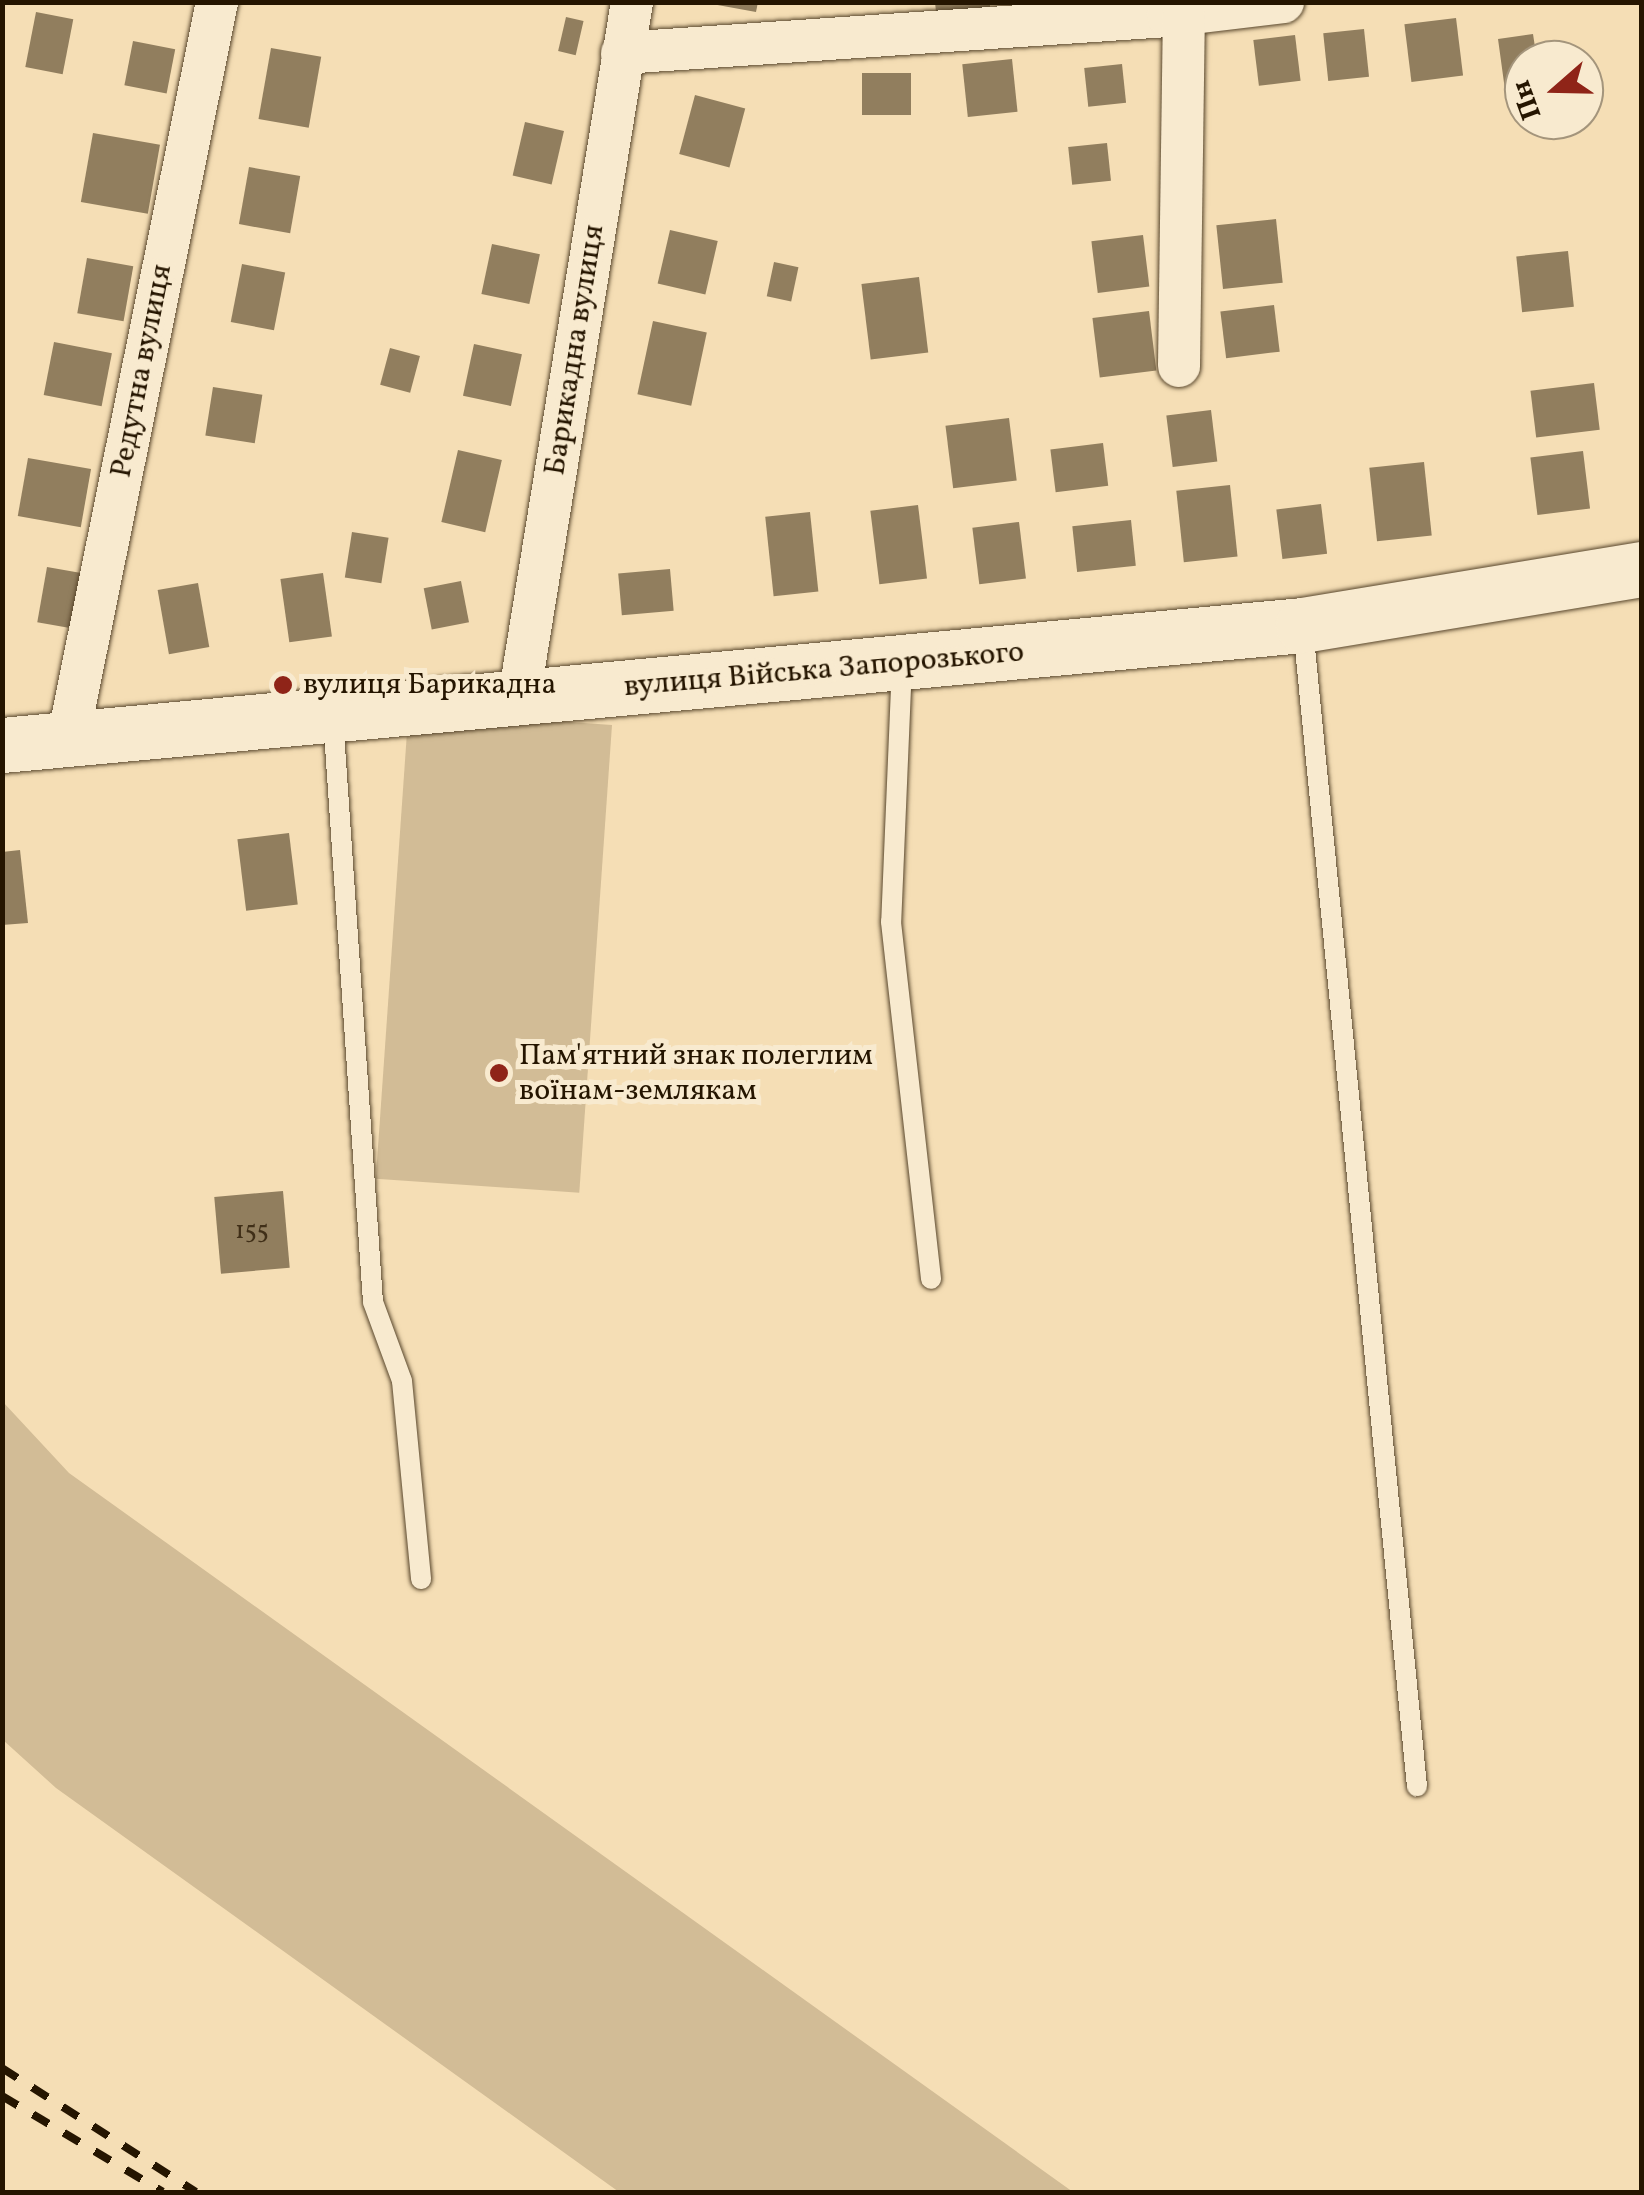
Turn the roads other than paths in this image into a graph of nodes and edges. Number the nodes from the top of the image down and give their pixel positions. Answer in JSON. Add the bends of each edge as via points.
{"nodes":[{"id":1,"x":217,"y":2,"type":"edge"},
{"id":2,"x":632,"y":2,"type":"edge"},
{"id":3,"x":1283,"y":2,"type":"edge"},
{"id":4,"x":1184,"y":14,"type":"junction"},
{"id":5,"x":622,"y":54,"type":"junction"},
{"id":6,"x":1178,"y":366,"type":"dead end"},
{"id":7,"x":1642,"y":569,"type":"edge"},
{"id":8,"x":1302,"y":624,"type":"junction"},
{"id":9,"x":902,"y":663,"type":"junction"},
{"id":10,"x":520,"y":698,"type":"junction"},
{"id":11,"x":332,"y":715,"type":"junction"},
{"id":12,"x":68,"y":739,"type":"junction"},
{"id":13,"x":2,"y":744,"type":"edge"},
{"id":14,"x":931,"y":1279,"type":"dead end"},
{"id":15,"x":421,"y":1579,"type":"dead end"},
{"id":16,"x":1417,"y":1786,"type":"dead end"}],
"edges":[{"from":1,"to":12,"type":"street","name":"Редутна вулиця"},
{"from":2,"to":5,"type":"street","name":"Барикадна вулиця"},
{"from":3,"to":4,"type":"street"},
{"from":4,"to":5,"type":"street"},
{"from":4,"to":6,"type":"street"},
{"from":5,"to":10,"type":"street","name":"Барикадна вулиця"},
{"from":7,"to":8,"type":"street","name":"вулиця Війська Запорозького"},
{"from":8,"to":9,"type":"street","name":"вулиця Війська Запорозького"},
{"from":8,"to":16,"type":"lane"},
{"from":9,"to":10,"type":"street","name":"вулиця Війська Запорозького"},
{"from":9,"to":14,"type":"lane","via":[[892,922]]},
{"from":10,"to":11,"type":"street","name":"вулиця Війська Запорозького"},
{"from":11,"to":12,"type":"street","name":"вулиця Війська Запорозького"},
{"from":11,"to":15,"type":"lane","via":[[374,1302],[402,1381]]},
{"from":12,"to":13,"type":"street","name":"вулиця Війська Запорозького"}]}
